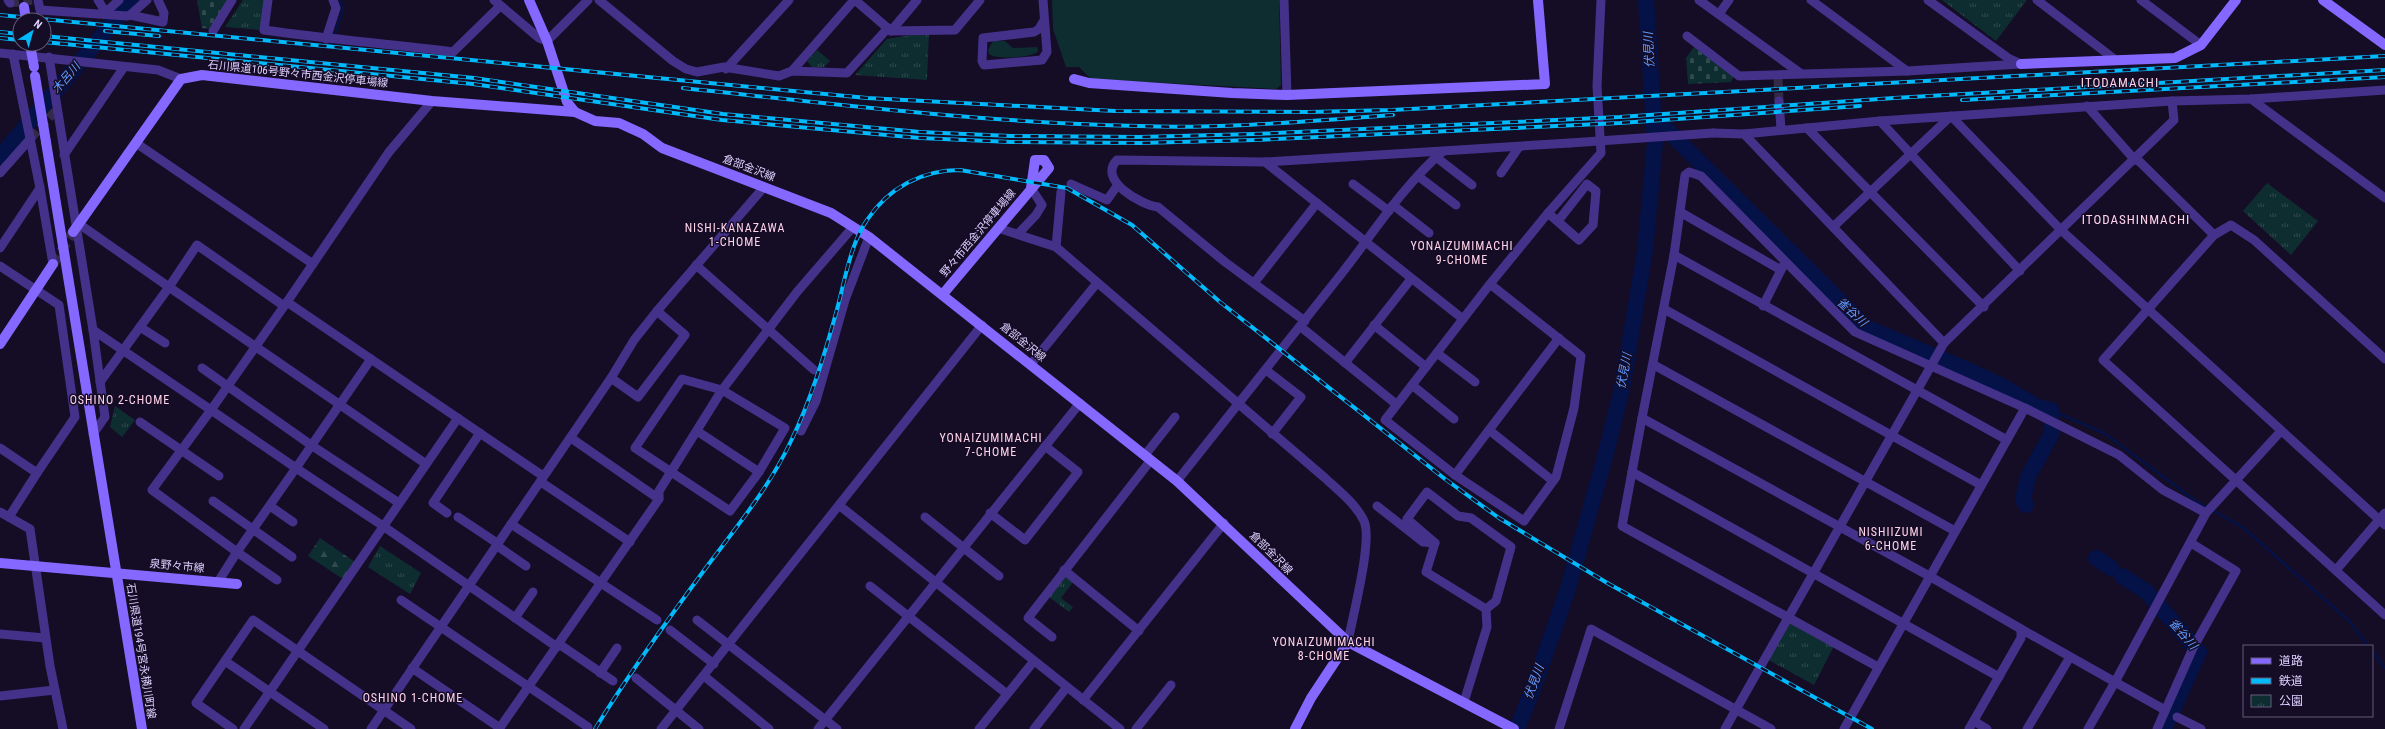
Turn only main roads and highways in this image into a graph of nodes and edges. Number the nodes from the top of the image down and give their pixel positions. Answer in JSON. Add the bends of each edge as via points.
{"nodes":[{"id":1,"x":529,"y":0,"type":"edge"},
{"id":2,"x":1538,"y":0,"type":"edge"},
{"id":3,"x":2236,"y":0,"type":"edge"},
{"id":4,"x":2323,"y":0,"type":"edge"},
{"id":5,"x":2385,"y":45,"type":"edge"},
{"id":6,"x":31,"y":52,"type":"edge"},
{"id":7,"x":2021,"y":64,"type":"road end"},
{"id":8,"x":1074,"y":79,"type":"dead end"},
{"id":9,"x":575,"y":112,"type":"junction"},
{"id":10,"x":1031,"y":188,"type":"road end"},
{"id":11,"x":76,"y":228,"type":"tunnel mouth"},
{"id":12,"x":53,"y":264,"type":"tunnel mouth"},
{"id":13,"x":943,"y":294,"type":"junction"},
{"id":14,"x":0,"y":344,"type":"edge"},
{"id":15,"x":0,"y":563,"type":"edge"},
{"id":16,"x":116,"y":572,"type":"junction"},
{"id":17,"x":237,"y":584,"type":"dead end"},
{"id":18,"x":1348,"y":642,"type":"junction"},
{"id":19,"x":142,"y":729,"type":"edge"},
{"id":20,"x":1295,"y":729,"type":"edge"},
{"id":21,"x":1514,"y":729,"type":"edge"}],
"edges":[{"from":1,"to":9,"type":"main road","via":[[547,41],[567,102]]},
{"from":2,"to":8,"type":"main road","via":[[1544,84],[1286,95],[1089,83]]},
{"from":3,"to":7,"type":"main road","via":[[2201,45],[2175,58],[2113,58]]},
{"from":4,"to":5,"type":"main road"},
{"from":6,"to":16,"type":"main road","bridge":true},
{"from":9,"to":11,"type":"main road","name":"石川県道106号野々市西金沢停車場線","via":[[432,101],[202,75],[181,78]]},
{"from":9,"to":13,"type":"main road","name":"倉部金沢線","via":[[595,121],[619,123],[643,134],[662,148],[831,213],[869,237]]},
{"from":10,"to":13,"type":"main road","name":"野々市西金沢停車場線"},
{"from":12,"to":14,"type":"main road"},
{"from":13,"to":18,"type":"main road","name":"倉部金沢線","via":[[1177,481]]},
{"from":15,"to":16,"type":"main road","name":"石川県道194号宮永横川町線"},
{"from":16,"to":17,"type":"main road","name":"泉野々市線"},
{"from":16,"to":19,"type":"main road","name":"石川県道194号宮永横川町線"},
{"from":18,"to":20,"type":"main road","via":[[1311,698]]},
{"from":18,"to":21,"type":"main road","name":"倉部金沢線"}]}
